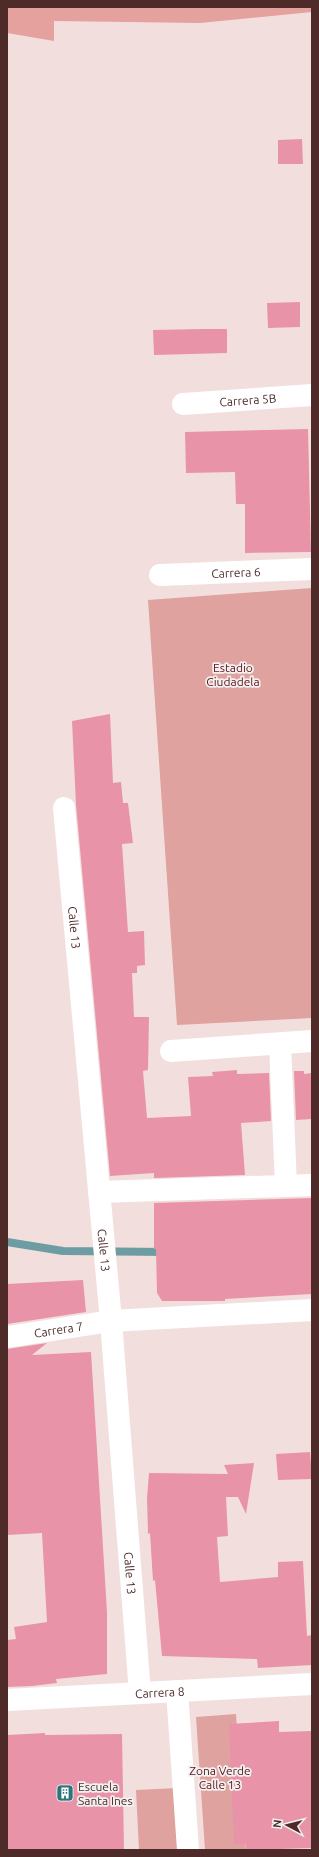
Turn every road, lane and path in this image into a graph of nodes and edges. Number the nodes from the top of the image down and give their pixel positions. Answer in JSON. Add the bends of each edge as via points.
{"nodes":[{"id":1,"x":312,"y":395,"type":"edge"},
{"id":2,"x":183,"y":404,"type":"dead end"},
{"id":3,"x":312,"y":569,"type":"edge"},
{"id":4,"x":160,"y":575,"type":"dead end"},
{"id":5,"x":64,"y":808,"type":"dead end"},
{"id":6,"x":312,"y":1042,"type":"edge"},
{"id":7,"x":280,"y":1044,"type":"junction"},
{"id":8,"x":171,"y":1051,"type":"dead end"},
{"id":9,"x":312,"y":1185,"type":"edge"},
{"id":10,"x":286,"y":1186,"type":"junction"},
{"id":11,"x":99,"y":1192,"type":"junction"},
{"id":12,"x":312,"y":1310,"type":"edge"},
{"id":13,"x":111,"y":1321,"type":"junction"},
{"id":14,"x":7,"y":1338,"type":"edge"},
{"id":15,"x":312,"y":1684,"type":"edge"},
{"id":16,"x":177,"y":1691,"type":"junction"},
{"id":17,"x":140,"y":1693,"type":"junction"},
{"id":18,"x":7,"y":1700,"type":"edge"},
{"id":19,"x":188,"y":1850,"type":"edge"}],
"edges":[{"from":1,"to":2,"type":"street","name":"Carrera 5B"},
{"from":3,"to":4,"type":"street","name":"Carrera 6"},
{"from":5,"to":11,"type":"street","name":"Calle 13"},
{"from":6,"to":7,"type":"street"},
{"from":7,"to":8,"type":"street"},
{"from":7,"to":10,"type":"street"},
{"from":9,"to":10,"type":"street"},
{"from":10,"to":11,"type":"street"},
{"from":11,"to":13,"type":"street","name":"Calle 13"},
{"from":12,"to":13,"type":"street","name":"Carrera 7"},
{"from":13,"to":14,"type":"street","name":"Carrera 7"},
{"from":13,"to":17,"type":"street","name":"Calle 13"},
{"from":15,"to":16,"type":"street","name":"Carrera 8"},
{"from":16,"to":17,"type":"street","name":"Carrera 8"},
{"from":16,"to":19,"type":"street"},
{"from":17,"to":18,"type":"street","name":"Carrera 8"}]}
